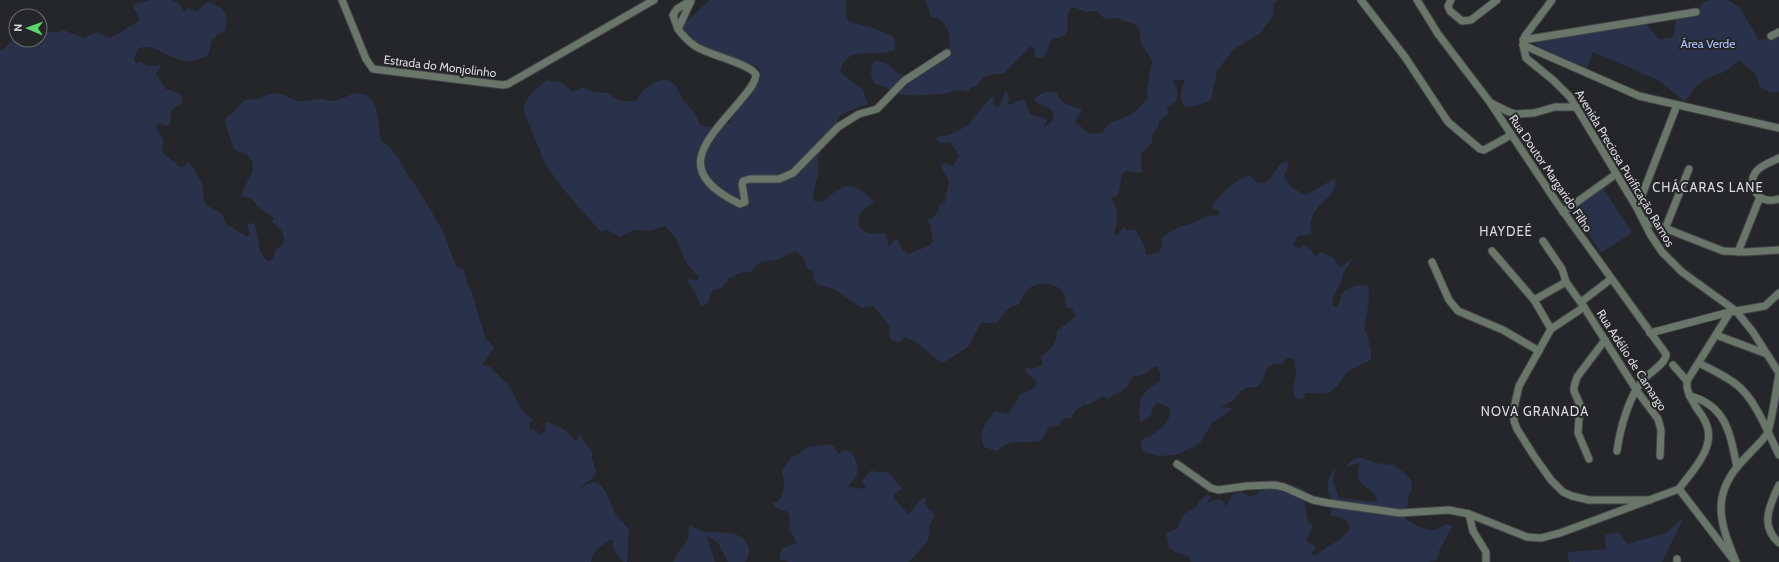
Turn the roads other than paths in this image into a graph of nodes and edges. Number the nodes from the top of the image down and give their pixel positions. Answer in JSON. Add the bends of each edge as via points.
{"nodes":[{"id":1,"x":342,"y":0,"type":"edge"},
{"id":2,"x":654,"y":0,"type":"edge"},
{"id":3,"x":1361,"y":0,"type":"edge"},
{"id":4,"x":1418,"y":0,"type":"edge"},
{"id":5,"x":1451,"y":0,"type":"edge"},
{"id":6,"x":1497,"y":0,"type":"edge"},
{"id":7,"x":1554,"y":0,"type":"edge"},
{"id":8,"x":692,"y":1,"type":"edge"},
{"id":9,"x":1696,"y":12,"type":"dead end"},
{"id":10,"x":678,"y":29,"type":"junction"},
{"id":11,"x":1779,"y":32,"type":"edge"},
{"id":12,"x":1772,"y":36,"type":"dead end"},
{"id":13,"x":1523,"y":43,"type":"junction"},
{"id":14,"x":946,"y":52,"type":"dead end"},
{"id":15,"x":1490,"y":102,"type":"junction"},
{"id":16,"x":1677,"y":106,"type":"junction"},
{"id":17,"x":1576,"y":107,"type":"junction"},
{"id":18,"x":1779,"y":128,"type":"edge"},
{"id":19,"x":1511,"y":135,"type":"junction"},
{"id":20,"x":1779,"y":158,"type":"edge"},
{"id":21,"x":1689,"y":169,"type":"dead end"},
{"id":22,"x":1616,"y":174,"type":"junction"},
{"id":23,"x":1760,"y":197,"type":"junction"},
{"id":24,"x":1779,"y":199,"type":"edge"},
{"id":25,"x":1637,"y":208,"type":"junction"},
{"id":26,"x":1563,"y":212,"type":"junction"},
{"id":27,"x":1644,"y":220,"type":"junction"},
{"id":28,"x":1665,"y":228,"type":"junction"},
{"id":29,"x":1543,"y":241,"type":"dead end"},
{"id":30,"x":1779,"y":250,"type":"edge"},
{"id":31,"x":1492,"y":251,"type":"dead end"},
{"id":32,"x":1738,"y":252,"type":"junction"},
{"id":33,"x":1432,"y":262,"type":"dead end"},
{"id":34,"x":1611,"y":279,"type":"junction"},
{"id":35,"x":1566,"y":282,"type":"junction"},
{"id":36,"x":1779,"y":293,"type":"edge"},
{"id":37,"x":1534,"y":300,"type":"junction"},
{"id":38,"x":1582,"y":304,"type":"junction"},
{"id":39,"x":1733,"y":311,"type":"junction"},
{"id":40,"x":1551,"y":329,"type":"junction"},
{"id":41,"x":1650,"y":333,"type":"junction"},
{"id":42,"x":1716,"y":335,"type":"junction"},
{"id":43,"x":1605,"y":340,"type":"junction"},
{"id":44,"x":1539,"y":351,"type":"junction"},
{"id":45,"x":1767,"y":354,"type":"junction"},
{"id":46,"x":1699,"y":363,"type":"junction"},
{"id":47,"x":1673,"y":364,"type":"dead end"},
{"id":48,"x":1779,"y":374,"type":"edge"},
{"id":49,"x":1687,"y":381,"type":"junction"},
{"id":50,"x":1637,"y":391,"type":"junction"},
{"id":51,"x":1690,"y":396,"type":"junction"},
{"id":52,"x":1768,"y":433,"type":"junction"},
{"id":53,"x":1616,"y":451,"type":"dead end"},
{"id":54,"x":1779,"y":454,"type":"edge"},
{"id":55,"x":1660,"y":456,"type":"dead end"},
{"id":56,"x":1589,"y":459,"type":"dead end"},
{"id":57,"x":1177,"y":464,"type":"dead end"},
{"id":58,"x":1737,"y":467,"type":"junction"},
{"id":59,"x":1779,"y":485,"type":"edge"},
{"id":60,"x":1679,"y":489,"type":"junction"},
{"id":61,"x":1650,"y":500,"type":"junction"},
{"id":62,"x":1469,"y":514,"type":"junction"},
{"id":63,"x":1779,"y":543,"type":"edge"},
{"id":64,"x":1486,"y":562,"type":"edge"},
{"id":65,"x":1736,"y":562,"type":"edge"}],
"edges":[{"from":1,"to":2,"type":"street","name":"Estrada do Monjolinho","via":[[366,59],[373,69],[503,85]]},
{"from":3,"to":19,"type":"street","via":[[1393,40],[1451,126],[1484,150]]},
{"from":4,"to":15,"type":"street","name":"Rua Doutor Margarido Filho","via":[[1438,34]]},
{"from":5,"to":6,"type":"street","via":[[1448,6],[1450,11],[1462,21],[1470,20]]},
{"from":7,"to":13,"type":"street"},
{"from":8,"to":10,"type":"street"},
{"from":8,"to":10,"type":"street","via":[[677,9],[673,15]]},
{"from":9,"to":13,"type":"street"},
{"from":10,"to":14,"type":"street","via":[[696,47],[750,68],[756,75],[750,89],[710,136],[701,156],[701,169],[708,182],[740,204],[745,202],[743,181],[779,179],[793,173],[838,127],[859,114],[877,109],[904,81]]},
{"from":11,"to":12,"type":"street"},
{"from":13,"to":16,"type":"street","via":[[1639,96]]},
{"from":13,"to":17,"type":"street","name":"Avenida Preciosa Purificação Ramos","via":[[1524,54],[1529,62],[1562,88]]},
{"from":15,"to":17,"type":"street","via":[[1516,114],[1534,113],[1555,107]]},
{"from":15,"to":19,"type":"street","name":"Rua Doutor Margarido Filho"},
{"from":16,"to":18,"type":"street"},
{"from":16,"to":25,"type":"street"},
{"from":17,"to":22,"type":"street","name":"Avenida Preciosa Purificação Ramos"},
{"from":19,"to":26,"type":"street","name":"Rua Doutor Margarido Filho"},
{"from":20,"to":23,"type":"street","via":[[1756,172],[1753,177],[1753,186]]},
{"from":21,"to":28,"type":"street"},
{"from":22,"to":25,"type":"street","name":"Avenida Preciosa Purificação Ramos"},
{"from":22,"to":26,"type":"street"},
{"from":23,"to":24,"type":"street","via":[[1767,200]]},
{"from":23,"to":32,"type":"street"},
{"from":25,"to":27,"type":"street","name":"Avenida Preciosa Purificação Ramos"},
{"from":26,"to":34,"type":"street","name":"Rua Doutor Margarido Filho"},
{"from":27,"to":28,"type":"street"},
{"from":27,"to":39,"type":"street","name":"Avenida Preciosa Purificação Ramos","via":[[1650,234],[1667,258]]},
{"from":28,"to":32,"type":"street","via":[[1715,249]]},
{"from":29,"to":35,"type":"street","name":"Rua Adélio de Camargo","via":[[1562,269]]},
{"from":30,"to":32,"type":"street"},
{"from":31,"to":37,"type":"street"},
{"from":33,"to":44,"type":"street","via":[[1449,300],[1458,311],[1503,330]]},
{"from":34,"to":38,"type":"street"},
{"from":34,"to":41,"type":"street","name":"Rua Doutor Margarido Filho"},
{"from":35,"to":37,"type":"street"},
{"from":35,"to":38,"type":"street","name":"Rua Adélio de Camargo"},
{"from":36,"to":39,"type":"street","via":[[1765,306]]},
{"from":37,"to":40,"type":"street"},
{"from":38,"to":40,"type":"street"},
{"from":38,"to":43,"type":"street","name":"Rua Adélio de Camargo"},
{"from":39,"to":41,"type":"street"},
{"from":39,"to":42,"type":"street"},
{"from":39,"to":45,"type":"street","name":"Avenida Preciosa Purificação Ramos","via":[[1753,332]]},
{"from":40,"to":44,"type":"street"},
{"from":41,"to":50,"type":"street","name":"Rua Doutor Margarido Filho","via":[[1667,357],[1643,380]]},
{"from":42,"to":45,"type":"street"},
{"from":42,"to":46,"type":"street"},
{"from":43,"to":50,"type":"street","name":"Rua Adélio de Camargo"},
{"from":43,"to":56,"type":"street","via":[[1577,377],[1574,387],[1580,405],[1578,433]]},
{"from":44,"to":61,"type":"street","via":[[1519,386],[1514,421],[1551,480],[1563,492],[1585,499]]},
{"from":45,"to":48,"type":"street","name":"Avenida Preciosa Purificação Ramos"},
{"from":46,"to":49,"type":"street"},
{"from":46,"to":52,"type":"street","via":[[1732,381],[1742,390]]},
{"from":47,"to":49,"type":"street"},
{"from":48,"to":52,"type":"street"},
{"from":49,"to":51,"type":"street"},
{"from":50,"to":53,"type":"street","via":[[1625,414]]},
{"from":50,"to":55,"type":"street","name":"Rua Adélio de Camargo","via":[[1660,424]]},
{"from":51,"to":58,"type":"street","via":[[1709,404],[1723,419],[1729,429]]},
{"from":51,"to":60,"type":"street","via":[[1707,425],[1708,438],[1704,453]]},
{"from":52,"to":54,"type":"street"},
{"from":52,"to":58,"type":"street"},
{"from":57,"to":62,"type":"street","via":[[1214,489],[1274,485],[1328,503],[1400,513],[1449,510]]},
{"from":58,"to":65,"type":"street","via":[[1725,486],[1720,509],[1724,531]]},
{"from":59,"to":63,"type":"street","via":[[1767,520],[1772,535]]},
{"from":60,"to":61,"type":"street"},
{"from":60,"to":65,"type":"street"},
{"from":61,"to":62,"type":"street","via":[[1541,538],[1520,535]]},
{"from":62,"to":64,"type":"street","via":[[1473,531],[1486,552]]}]}
